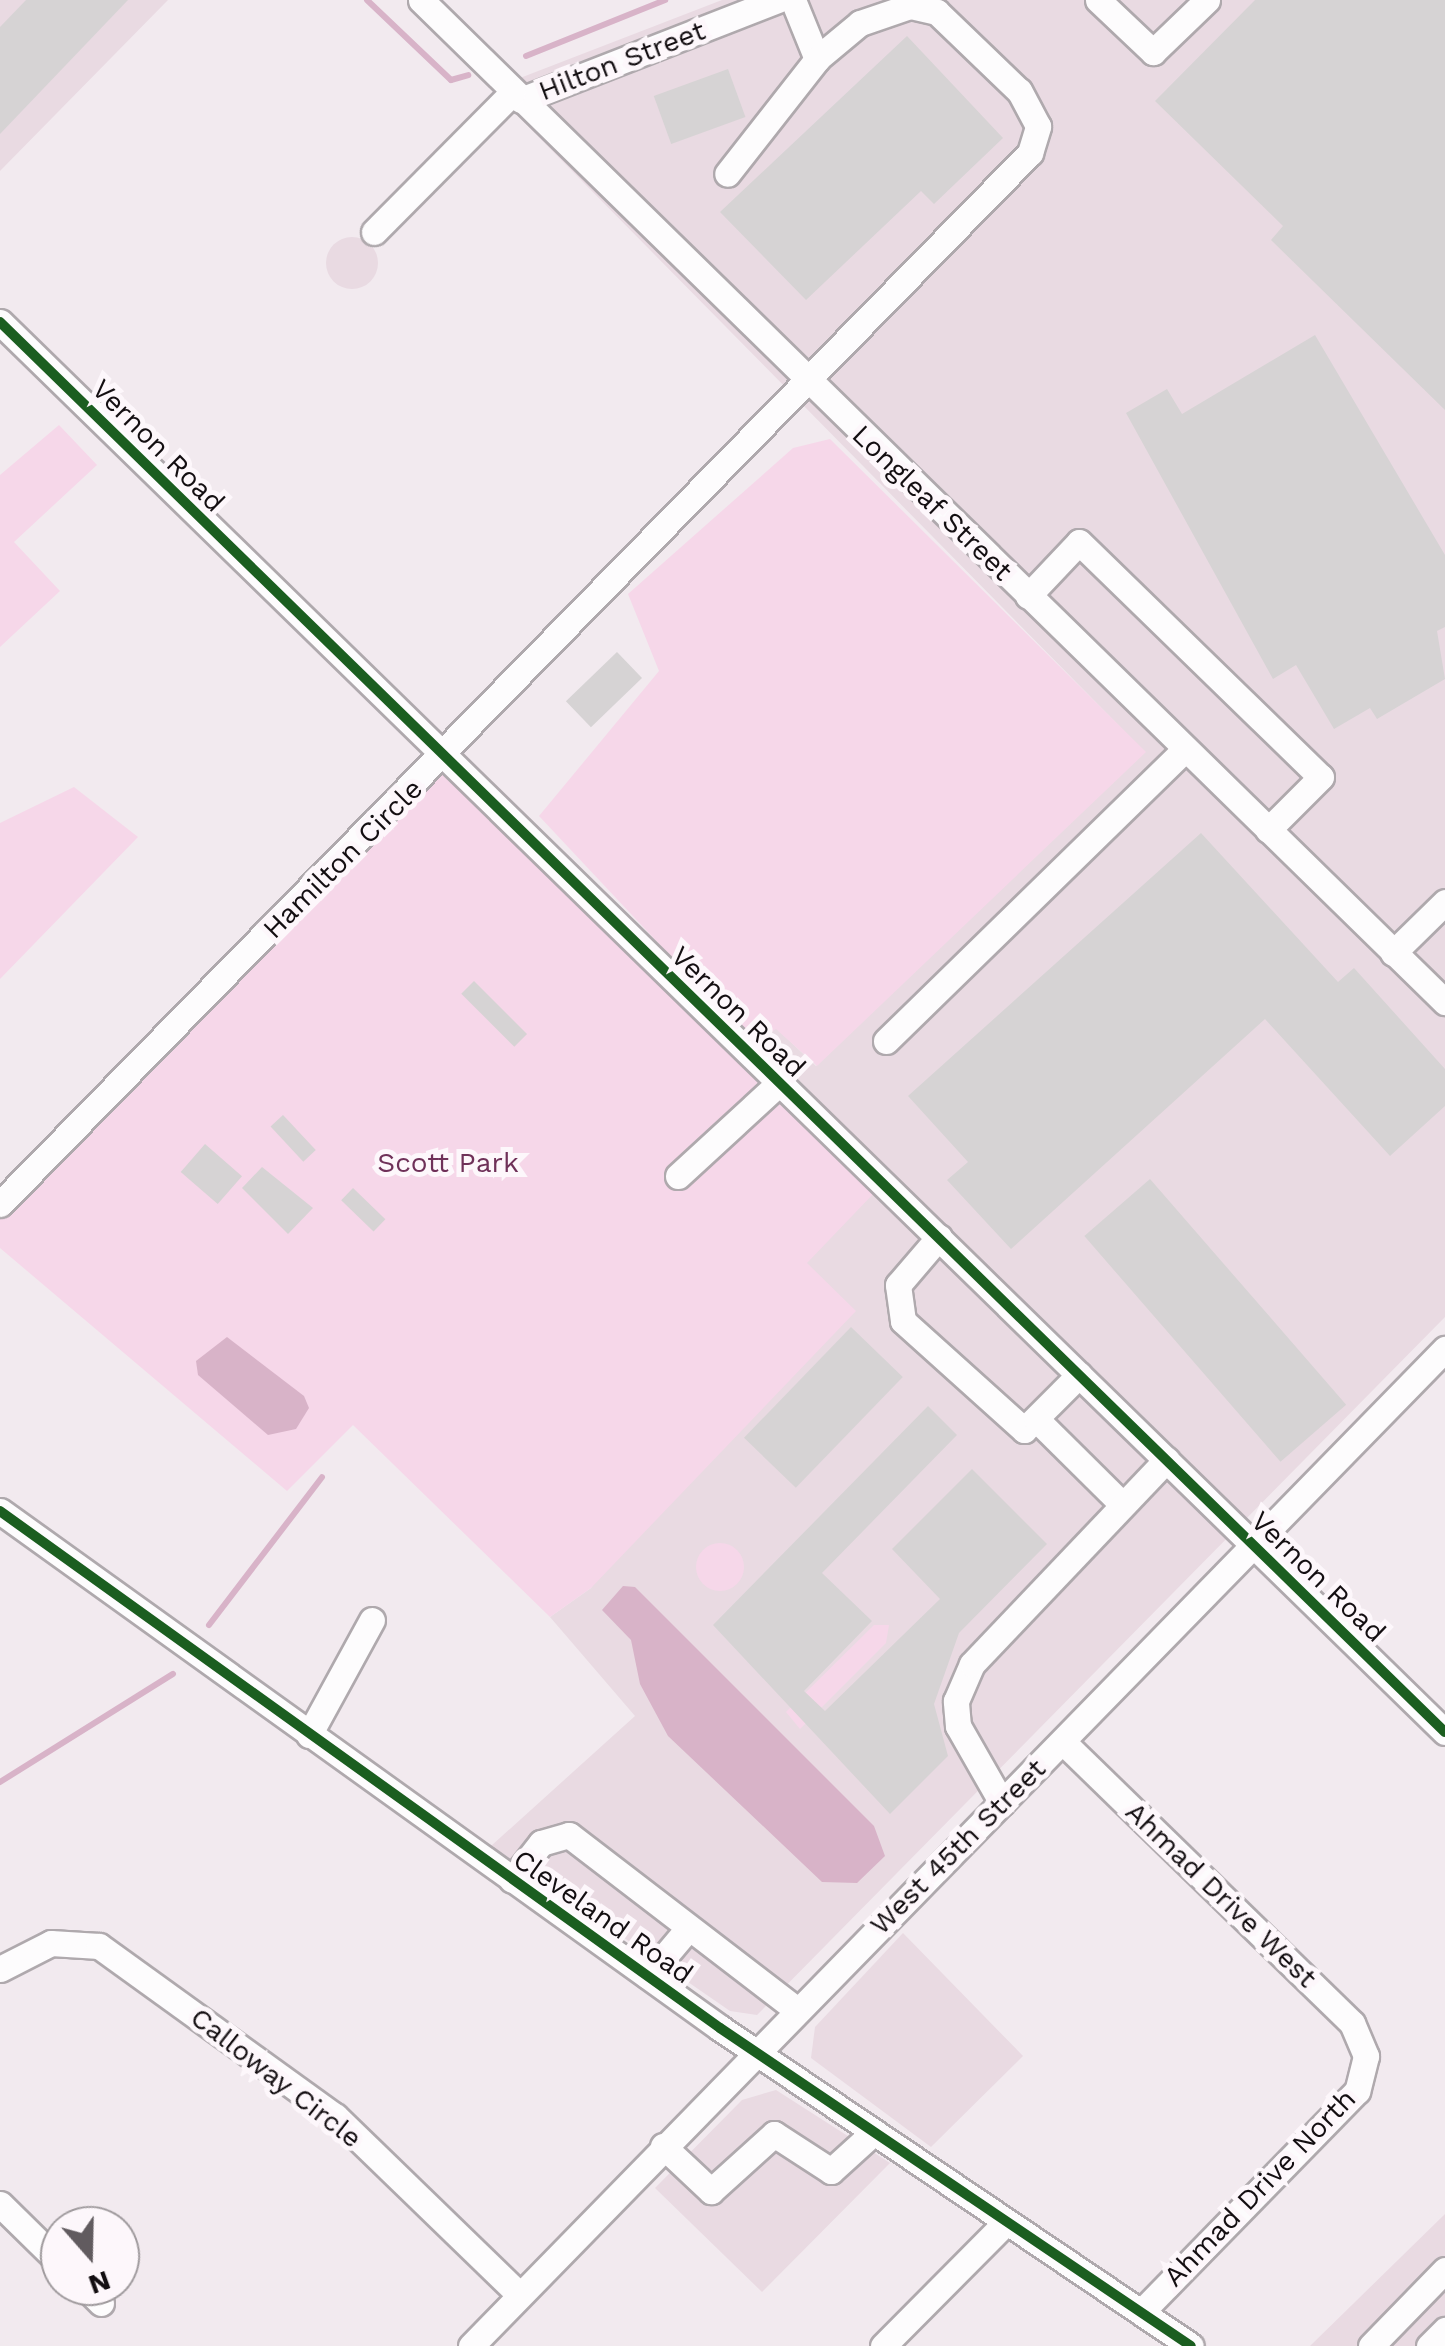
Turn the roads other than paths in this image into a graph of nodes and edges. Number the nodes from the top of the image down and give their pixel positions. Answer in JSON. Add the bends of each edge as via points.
{"nodes":[{"id":1,"x":421,"y":0,"type":"edge"},
{"id":2,"x":778,"y":0,"type":"edge"},
{"id":3,"x":793,"y":0,"type":"edge"},
{"id":4,"x":1098,"y":0,"type":"edge"},
{"id":5,"x":1207,"y":0,"type":"edge"},
{"id":6,"x":818,"y":59,"type":"junction"},
{"id":7,"x":517,"y":96,"type":"junction"},
{"id":8,"x":727,"y":174,"type":"dead end"},
{"id":9,"x":374,"y":232,"type":"dead end"},
{"id":10,"x":0,"y":322,"type":"edge"},
{"id":11,"x":808,"y":382,"type":"junction"},
{"id":12,"x":1028,"y":596,"type":"junction"},
{"id":13,"x":1185,"y":749,"type":"junction"},
{"id":14,"x":443,"y":758,"type":"junction"},
{"id":15,"x":1268,"y":830,"type":"junction"},
{"id":16,"x":1445,"y":902,"type":"edge"},
{"id":17,"x":1392,"y":953,"type":"junction"},
{"id":18,"x":1445,"y":1002,"type":"edge"},
{"id":19,"x":886,"y":1041,"type":"dead end"},
{"id":20,"x":778,"y":1082,"type":"junction"},
{"id":21,"x":678,"y":1176,"type":"dead end"},
{"id":22,"x":0,"y":1204,"type":"edge"},
{"id":23,"x":939,"y":1237,"type":"junction"},
{"id":24,"x":1445,"y":1348,"type":"edge"},
{"id":25,"x":1079,"y":1375,"type":"junction"},
{"id":26,"x":1036,"y":1419,"type":"junction"},
{"id":27,"x":1166,"y":1460,"type":"junction"},
{"id":28,"x":1123,"y":1505,"type":"junction"},
{"id":29,"x":0,"y":1511,"type":"edge"},
{"id":30,"x":1252,"y":1544,"type":"junction"},
{"id":31,"x":372,"y":1620,"type":"dead end"},
{"id":32,"x":1445,"y":1732,"type":"edge"},
{"id":33,"x":309,"y":1735,"type":"junction"},
{"id":34,"x":1063,"y":1742,"type":"junction"},
{"id":35,"x":1002,"y":1803,"type":"junction"},
{"id":36,"x":512,"y":1880,"type":"junction"},
{"id":37,"x":686,"y":1931,"type":"junction"},
{"id":38,"x":0,"y":1969,"type":"edge"},
{"id":39,"x":648,"y":1976,"type":"junction"},
{"id":40,"x":797,"y":2010,"type":"junction"},
{"id":41,"x":756,"y":2051,"type":"junction"},
{"id":42,"x":1366,"y":2056,"type":"joint"},
{"id":43,"x":874,"y":2132,"type":"junction"},
{"id":44,"x":662,"y":2146,"type":"junction"},
{"id":45,"x":0,"y":2204,"type":"edge"},
{"id":46,"x":1006,"y":2222,"type":"junction"},
{"id":47,"x":40,"y":2243,"type":"edge"},
{"id":48,"x":1445,"y":2270,"type":"edge"},
{"id":49,"x":520,"y":2295,"type":"junction"},
{"id":50,"x":1141,"y":2312,"type":"junction"},
{"id":51,"x":1445,"y":2330,"type":"edge"},
{"id":52,"x":471,"y":2346,"type":"edge"},
{"id":53,"x":883,"y":2346,"type":"edge"},
{"id":54,"x":1191,"y":2346,"type":"edge"},
{"id":55,"x":1371,"y":2346,"type":"edge"},
{"id":56,"x":1430,"y":2346,"type":"edge"}],
"edges":[{"from":1,"to":7,"type":"street","name":"Longleaf Street"},
{"from":2,"to":7,"type":"street","name":"Hilton Street"},
{"from":3,"to":6,"type":"street"},
{"from":4,"to":5,"type":"street","via":[[1152,52]]},
{"from":6,"to":8,"type":"street"},
{"from":6,"to":11,"type":"street","name":"Hamilton Circle","via":[[892,10],[937,12],[1019,91],[1038,140]]},
{"from":7,"to":9,"type":"street"},
{"from":7,"to":11,"type":"street","name":"Longleaf Street"},
{"from":10,"to":14,"type":"street","name":"Vernon Road"},
{"from":11,"to":12,"type":"street","name":"Longleaf Street"},
{"from":11,"to":14,"type":"street","name":"Hamilton Circle"},
{"from":12,"to":13,"type":"street","name":"Longleaf Street"},
{"from":12,"to":15,"type":"street","via":[[1079,542],[1321,777]]},
{"from":13,"to":15,"type":"street","name":"Longleaf Street"},
{"from":13,"to":19,"type":"street"},
{"from":14,"to":20,"type":"street","name":"Vernon Road"},
{"from":14,"to":22,"type":"street","name":"Hamilton Circle"},
{"from":15,"to":17,"type":"street","name":"Longleaf Street"},
{"from":16,"to":17,"type":"street"},
{"from":17,"to":18,"type":"street","name":"Longleaf Street"},
{"from":20,"to":21,"type":"street"},
{"from":20,"to":23,"type":"street","name":"Vernon Road"},
{"from":23,"to":25,"type":"street","name":"Vernon Road"},
{"from":23,"to":26,"type":"street","via":[[898,1284],[903,1321],[1024,1430]]},
{"from":24,"to":30,"type":"street","name":"West 45th Street"},
{"from":25,"to":26,"type":"street"},
{"from":25,"to":27,"type":"street","name":"Vernon Road"},
{"from":26,"to":28,"type":"street"},
{"from":27,"to":28,"type":"street"},
{"from":27,"to":30,"type":"street","name":"Vernon Road"},
{"from":28,"to":35,"type":"street","via":[[972,1664],[956,1702],[972,1763]]},
{"from":29,"to":33,"type":"street","name":"Cleveland Road"},
{"from":30,"to":32,"type":"street","name":"Vernon Road"},
{"from":30,"to":34,"type":"street","name":"West 45th Street"},
{"from":31,"to":33,"type":"street"},
{"from":33,"to":36,"type":"street","name":"Cleveland Road"},
{"from":34,"to":35,"type":"street","name":"West 45th Street"},
{"from":34,"to":42,"type":"street","name":"Ahmad Drive West","via":[[1352,2023]]},
{"from":35,"to":40,"type":"street","name":"West 45th Street"},
{"from":36,"to":37,"type":"street","via":[[541,1843],[570,1835]]},
{"from":36,"to":39,"type":"street","name":"Cleveland Road"},
{"from":37,"to":39,"type":"street"},
{"from":37,"to":40,"type":"street"},
{"from":38,"to":49,"type":"street","name":"Calloway Circle","via":[[51,1943],[100,1946],[335,2116]]},
{"from":39,"to":41,"type":"street","name":"Cleveland Road"},
{"from":40,"to":41,"type":"street","name":"West 45th Street"},
{"from":41,"to":43,"type":"street","name":"Cleveland Road"},
{"from":41,"to":44,"type":"street","name":"West 45th Street"},
{"from":42,"to":50,"type":"street","name":"Ahmad Drive North","via":[[1356,2091]]},
{"from":43,"to":44,"type":"street","via":[[831,2171],[774,2134],[711,2191]]},
{"from":43,"to":46,"type":"street","name":"Cleveland Road"},
{"from":44,"to":49,"type":"street","name":"West 45th Street"},
{"from":45,"to":47,"type":"street"},
{"from":46,"to":50,"type":"street","name":"Cleveland Road"},
{"from":46,"to":53,"type":"street"},
{"from":48,"to":55,"type":"street"},
{"from":49,"to":52,"type":"street","name":"West 45th Street"},
{"from":50,"to":54,"type":"street","name":"Cleveland Road"},
{"from":51,"to":56,"type":"street"}]}
